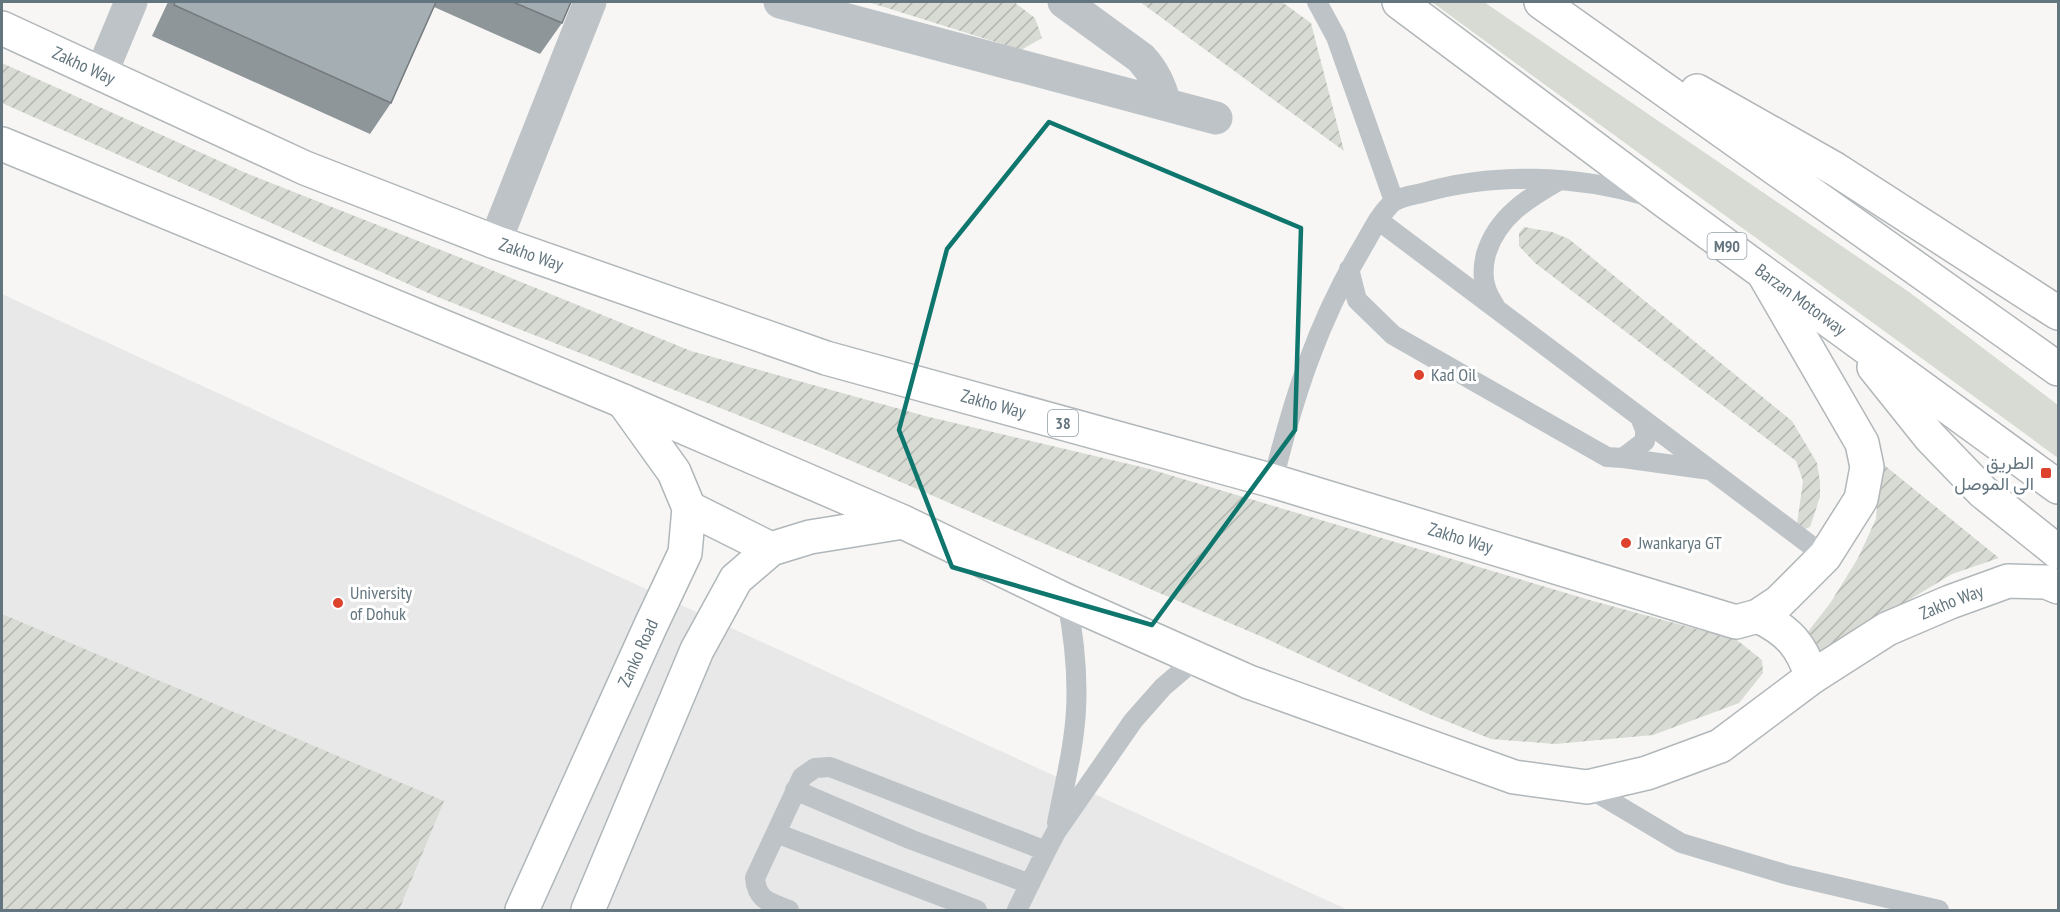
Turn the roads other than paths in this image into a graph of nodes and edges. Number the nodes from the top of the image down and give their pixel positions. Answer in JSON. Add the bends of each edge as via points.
{"nodes":[{"id":1,"x":131,"y":2,"type":"edge"},
{"id":2,"x":590,"y":2,"type":"edge"},
{"id":3,"x":780,"y":2,"type":"edge"},
{"id":4,"x":1064,"y":2,"type":"edge"},
{"id":5,"x":1317,"y":2,"type":"edge"},
{"id":6,"x":1399,"y":2,"type":"edge"},
{"id":7,"x":1541,"y":2,"type":"edge"},
{"id":8,"x":2,"y":28,"type":"edge"},
{"id":9,"x":1608,"y":49,"type":"junction"},
{"id":10,"x":101,"y":74,"type":"junction"},
{"id":11,"x":1165,"y":105,"type":"junction"},
{"id":12,"x":1216,"y":118,"type":"dead end"},
{"id":13,"x":2,"y":144,"type":"edge"},
{"id":14,"x":1560,"y":180,"type":"junction"},
{"id":15,"x":1394,"y":201,"type":"junction"},
{"id":16,"x":1665,"y":201,"type":"junction"},
{"id":17,"x":1378,"y":220,"type":"junction"},
{"id":18,"x":495,"y":242,"type":"junction"},
{"id":19,"x":1349,"y":269,"type":"junction"},
{"id":20,"x":1764,"y":274,"type":"junction"},
{"id":21,"x":1497,"y":310,"type":"junction"},
{"id":22,"x":2058,"y":313,"type":"edge"},
{"id":23,"x":1849,"y":335,"type":"junction"},
{"id":24,"x":2058,"y":369,"type":"edge"},
{"id":25,"x":623,"y":401,"type":"junction"},
{"id":26,"x":1640,"y":417,"type":"junction"},
{"id":27,"x":1623,"y":458,"type":"junction"},
{"id":28,"x":1711,"y":470,"type":"junction"},
{"id":29,"x":1273,"y":481,"type":"junction"},
{"id":30,"x":2058,"y":487,"type":"edge"},
{"id":31,"x":689,"y":508,"type":"junction"},
{"id":32,"x":903,"y":522,"type":"junction"},
{"id":33,"x":771,"y":549,"type":"junction"},
{"id":34,"x":2058,"y":552,"type":"edge"},
{"id":35,"x":1826,"y":556,"type":"junction"},
{"id":36,"x":2058,"y":587,"type":"edge"},
{"id":37,"x":1067,"y":601,"type":"junction"},
{"id":38,"x":1758,"y":616,"type":"junction"},
{"id":39,"x":1197,"y":658,"type":"junction"},
{"id":40,"x":1812,"y":678,"type":"junction"},
{"id":41,"x":1587,"y":787,"type":"junction"},
{"id":42,"x":795,"y":790,"type":"junction"},
{"id":43,"x":1056,"y":832,"type":"junction"},
{"id":44,"x":776,"y":833,"type":"junction"},
{"id":45,"x":1046,"y":851,"type":"junction"},
{"id":46,"x":1030,"y":884,"type":"junction"},
{"id":47,"x":522,"y":910,"type":"edge"},
{"id":48,"x":588,"y":910,"type":"edge"},
{"id":49,"x":789,"y":910,"type":"edge"},
{"id":50,"x":977,"y":910,"type":"edge"},
{"id":51,"x":1017,"y":910,"type":"edge"},
{"id":52,"x":1939,"y":910,"type":"edge"}],
"edges":[{"from":1,"to":10,"type":"street"},
{"from":2,"to":18,"type":"street"},
{"from":3,"to":11,"type":"street"},
{"from":4,"to":11,"type":"street","via":[[1141,58],[1160,86]]},
{"from":5,"to":15,"type":"lane","via":[[1336,37]]},
{"from":6,"to":16,"type":"main road","name":"Barzan Motorway","number":"M90"},
{"from":7,"to":9,"type":"main road"},
{"from":8,"to":10,"type":"main road","name":"Zakho Way","number":"38"},
{"from":9,"to":22,"type":"main road","via":[[1701,92],[1835,168]]},
{"from":9,"to":24,"type":"main road"},
{"from":10,"to":18,"type":"main road","name":"Zakho Way","number":"38","via":[[305,168]]},
{"from":11,"to":12,"type":"street"},
{"from":13,"to":25,"type":"main road","name":"Zakho Way"},
{"from":14,"to":15,"type":"lane","via":[[1470,183]]},
{"from":14,"to":16,"type":"lane","via":[[1627,190]]},
{"from":14,"to":21,"type":"lane","via":[[1517,206],[1497,229],[1482,267],[1486,290]]},
{"from":15,"to":17,"type":"lane"},
{"from":16,"to":20,"type":"main road","name":"Barzan Motorway","number":"M90"},
{"from":17,"to":19,"type":"lane"},
{"from":17,"to":21,"type":"lane"},
{"from":18,"to":29,"type":"main road","name":"Zakho Way","number":"38","via":[[826,358]]},
{"from":19,"to":27,"type":"lane","via":[[1357,300],[1393,335],[1607,457]]},
{"from":19,"to":29,"type":"lane","via":[[1303,372]]},
{"from":20,"to":23,"type":"main road","name":"Barzan Motorway","number":"M90"},
{"from":20,"to":35,"type":"main road","name":"Zakho Way","number":"38","via":[[1862,443],[1868,467],[1861,499]]},
{"from":21,"to":26,"type":"lane"},
{"from":23,"to":30,"type":"main road","name":"Barzan Motorway","number":"M90"},
{"from":23,"to":34,"type":"main road","via":[[1930,437],[1983,492]]},
{"from":25,"to":31,"type":"main road","name":"Zanko Road","via":[[674,472]]},
{"from":25,"to":32,"type":"main road","name":"Zakho Way"},
{"from":26,"to":27,"type":"lane","via":[[1645,441]]},
{"from":26,"to":28,"type":"lane"},
{"from":27,"to":28,"type":"lane"},
{"from":28,"to":35,"type":"lane"},
{"from":29,"to":38,"type":"main road","name":"Zakho Way","number":"38","via":[[1700,613],[1736,622]]},
{"from":31,"to":33,"type":"main road"},
{"from":31,"to":47,"type":"main road","name":"Zanko Road","via":[[685,553]]},
{"from":32,"to":33,"type":"main road","via":[[810,537]]},
{"from":32,"to":37,"type":"main road","name":"Zakho Way"},
{"from":33,"to":48,"type":"main road","via":[[736,579],[697,650]]},
{"from":35,"to":38,"type":"main road","name":"Zakho Way","number":"38","via":[[1779,602]]},
{"from":36,"to":40,"type":"main road","name":"Zakho Way","via":[[2046,582],[2008,581],[1960,598],[1887,629]]},
{"from":37,"to":39,"type":"main road","name":"Zakho Way"},
{"from":37,"to":43,"type":"lane","via":[[1074,637],[1076,710]]},
{"from":38,"to":40,"type":"main road","via":[[1793,639]]},
{"from":39,"to":41,"type":"main road","name":"Zakho Way","via":[[1249,682],[1514,777]]},
{"from":39,"to":43,"type":"lane","via":[[1132,721]]},
{"from":40,"to":41,"type":"main road","name":"Zakho Way","via":[[1720,747],[1647,773]]},
{"from":41,"to":52,"type":"lane","via":[[1682,843],[1788,875]]},
{"from":42,"to":44,"type":"lane"},
{"from":42,"to":45,"type":"lane","via":[[802,777],[815,768],[830,766]]},
{"from":42,"to":46,"type":"lane"},
{"from":43,"to":45,"type":"lane"},
{"from":44,"to":49,"type":"lane","via":[[758,868],[756,889],[761,897]]},
{"from":44,"to":50,"type":"lane"},
{"from":45,"to":46,"type":"lane"},
{"from":46,"to":51,"type":"lane"}]}
